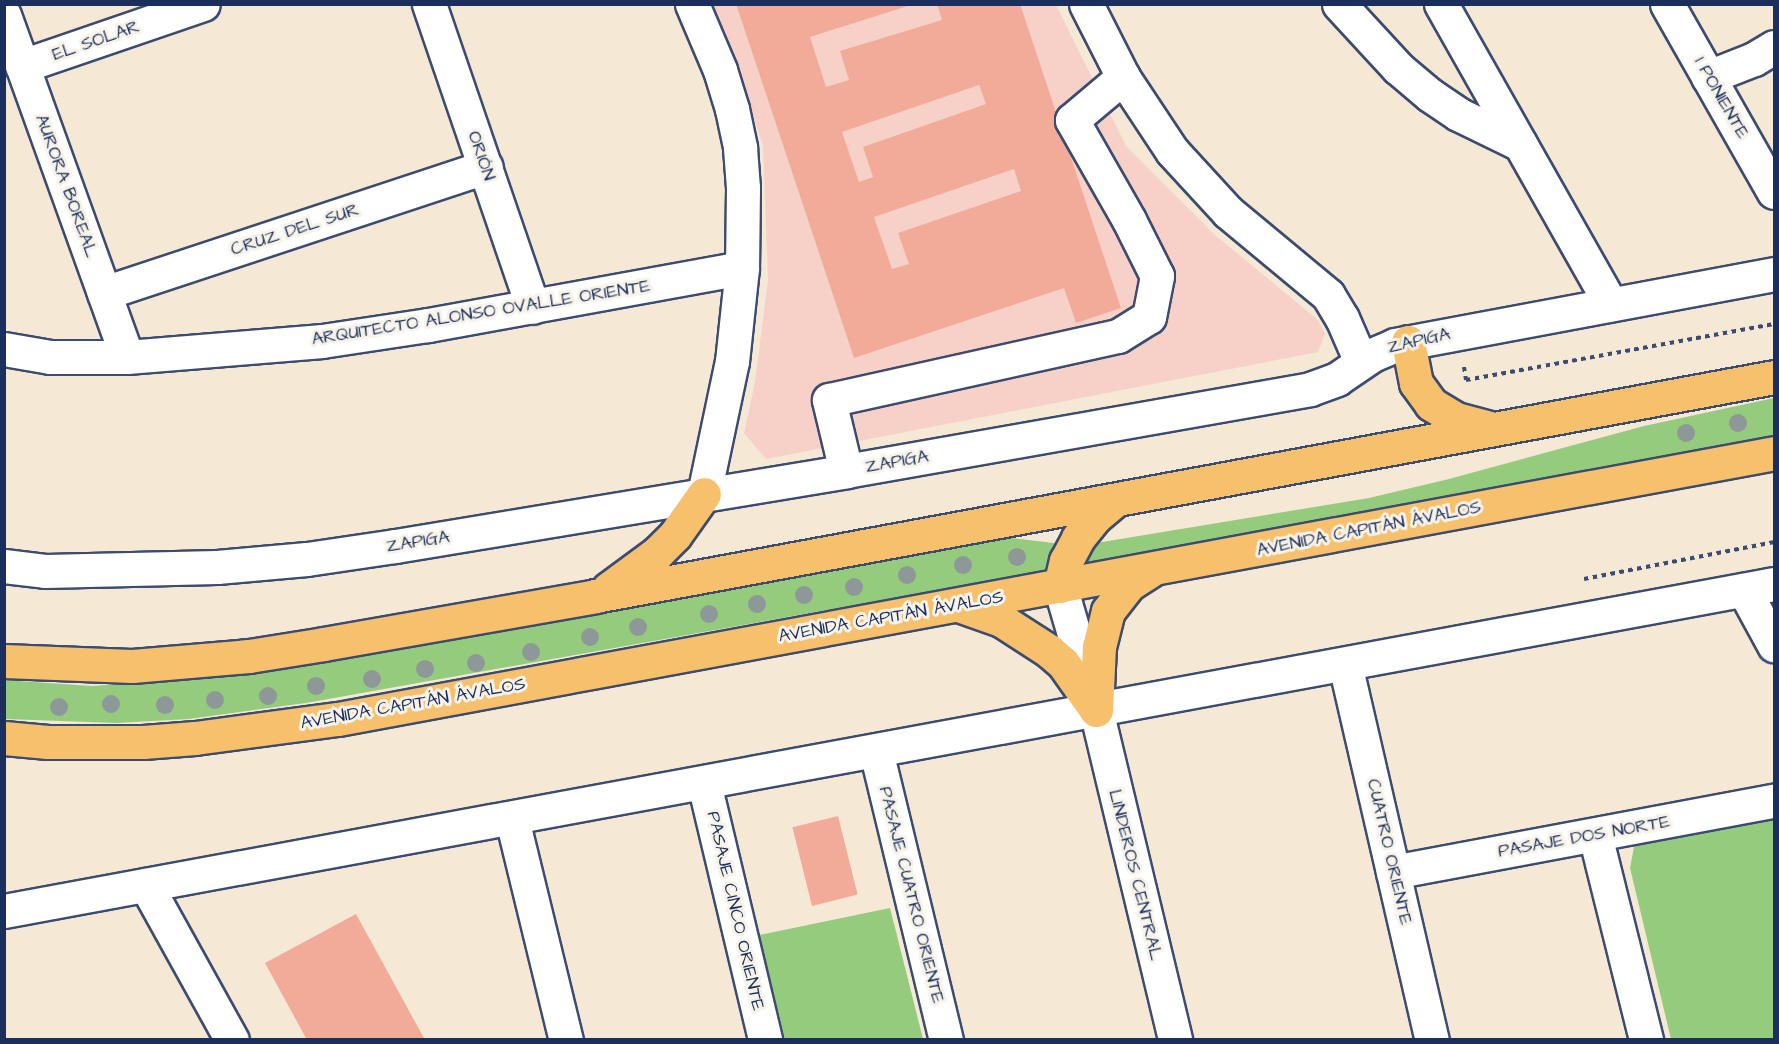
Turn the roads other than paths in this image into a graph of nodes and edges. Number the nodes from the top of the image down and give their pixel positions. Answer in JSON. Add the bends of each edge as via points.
{"nodes":[{"id":1,"x":203,"y":4,"type":"edge"},
{"id":2,"x":429,"y":4,"type":"edge"},
{"id":3,"x":692,"y":4,"type":"edge"},
{"id":4,"x":1086,"y":4,"type":"edge"},
{"id":5,"x":1339,"y":4,"type":"edge"},
{"id":6,"x":1441,"y":4,"type":"edge"},
{"id":7,"x":1667,"y":4,"type":"edge"},
{"id":8,"x":4,"y":15,"type":"edge"},
{"id":9,"x":1768,"y":54,"type":"edge"},
{"id":10,"x":22,"y":66,"type":"junction"},
{"id":11,"x":1123,"y":77,"type":"junction"},
{"id":12,"x":1708,"y":77,"type":"junction"},
{"id":13,"x":1520,"y":144,"type":"junction"},
{"id":14,"x":486,"y":167,"type":"junction"},
{"id":15,"x":1774,"y":192,"type":"edge"},
{"id":16,"x":742,"y":268,"type":"junction"},
{"id":17,"x":1774,"y":274,"type":"edge"},
{"id":18,"x":104,"y":293,"type":"junction"},
{"id":19,"x":1611,"y":304,"type":"junction"},
{"id":20,"x":533,"y":307,"type":"junction"},
{"id":21,"x":1408,"y":342,"type":"junction"},
{"id":22,"x":4,"y":349,"type":"edge"},
{"id":23,"x":127,"y":357,"type":"junction"},
{"id":24,"x":1361,"y":362,"type":"junction"},
{"id":25,"x":1774,"y":377,"type":"edge"},
{"id":26,"x":1494,"y":429,"type":"junction"},
{"id":27,"x":1774,"y":453,"type":"edge"},
{"id":28,"x":846,"y":471,"type":"junction"},
{"id":29,"x":704,"y":494,"type":"junction"},
{"id":30,"x":1115,"y":500,"type":"junction"},
{"id":31,"x":4,"y":566,"type":"edge"},
{"id":32,"x":1154,"y":569,"type":"junction"},
{"id":33,"x":1060,"y":586,"type":"junction"},
{"id":34,"x":1759,"y":587,"type":"edge"},
{"id":35,"x":595,"y":596,"type":"junction"},
{"id":36,"x":956,"y":605,"type":"junction"},
{"id":37,"x":1774,"y":645,"type":"edge"},
{"id":38,"x":4,"y":662,"type":"edge"},
{"id":39,"x":1346,"y":664,"type":"junction"},
{"id":40,"x":1096,"y":710,"type":"junction"},
{"id":41,"x":4,"y":738,"type":"edge"},
{"id":42,"x":876,"y":751,"type":"junction"},
{"id":43,"x":704,"y":783,"type":"junction"},
{"id":44,"x":1774,"y":801,"type":"edge"},
{"id":45,"x":512,"y":819,"type":"junction"},
{"id":46,"x":1595,"y":835,"type":"junction"},
{"id":47,"x":1393,"y":872,"type":"junction"},
{"id":48,"x":146,"y":885,"type":"junction"},
{"id":49,"x":4,"y":911,"type":"edge"},
{"id":50,"x":232,"y":1040,"type":"edge"},
{"id":51,"x":566,"y":1040,"type":"edge"},
{"id":52,"x":765,"y":1040,"type":"edge"},
{"id":53,"x":946,"y":1040,"type":"edge"},
{"id":54,"x":1175,"y":1040,"type":"edge"},
{"id":55,"x":1432,"y":1040,"type":"edge"},
{"id":56,"x":1646,"y":1040,"type":"edge"}],
"edges":[{"from":1,"to":10,"type":"street","name":"EL SOLAR"},
{"from":2,"to":14,"type":"street","name":"ORIÓN"},
{"from":3,"to":16,"type":"street","via":[[720,70],[740,148],[744,188]]},
{"from":4,"to":11,"type":"street"},
{"from":5,"to":13,"type":"street","via":[[1398,68],[1430,94],[1458,114]]},
{"from":6,"to":13,"type":"street"},
{"from":7,"to":12,"type":"street","name":"1 PONIENTE"},
{"from":8,"to":10,"type":"street","name":"AURORA BOREAL"},
{"from":9,"to":12,"type":"street"},
{"from":10,"to":18,"type":"street","name":"AURORA BOREAL"},
{"from":11,"to":24,"type":"street","via":[[1172,151],[1228,212],[1328,295]]},
{"from":11,"to":28,"type":"street","via":[[1072,120],[1157,276],[1149,316],[1118,336],[829,400]]},
{"from":12,"to":15,"type":"street","name":"1 PONIENTE"},
{"from":13,"to":19,"type":"street"},
{"from":14,"to":18,"type":"street","name":"CRUZ DEL SUR"},
{"from":14,"to":20,"type":"street","name":"ORIÓN"},
{"from":16,"to":20,"type":"street","name":"ARQUITECTO ALONSO OVALLE ORIENTE"},
{"from":16,"to":29,"type":"street","via":[[732,361]]},
{"from":17,"to":19,"type":"street","name":"ZAPIGA"},
{"from":18,"to":23,"type":"street","name":"AURORA BOREAL"},
{"from":19,"to":21,"type":"street","name":"ZAPIGA"},
{"from":20,"to":23,"type":"street","name":"ARQUITECTO ALONSO OVALLE ORIENTE","via":[[322,341]]},
{"from":21,"to":24,"type":"street","name":"ZAPIGA","via":[[1383,348]]},
{"from":21,"to":26,"type":"highway","via":[[1416,383],[1431,404],[1456,419]]},
{"from":22,"to":23,"type":"street","name":"ARQUITECTO ALONSO OVALLE ORIENTE","via":[[50,357]]},
{"from":24,"to":28,"type":"street","name":"ZAPIGA","via":[[1337,379],[1310,389]]},
{"from":25,"to":26,"type":"highway"},
{"from":26,"to":30,"type":"highway"},
{"from":27,"to":32,"type":"highway","name":"AVENIDA CAPITÁN ÁVALOS"},
{"from":28,"to":29,"type":"street","name":"ZAPIGA"},
{"from":29,"to":31,"type":"street","name":"ZAPIGA","via":[[307,559],[131,571],[45,571]]},
{"from":29,"to":35,"type":"highway","via":[[657,553]]},
{"from":30,"to":33,"type":"highway","via":[[1078,538],[1066,561]]},
{"from":30,"to":35,"type":"highway"},
{"from":32,"to":33,"type":"highway","name":"AVENIDA CAPITÁN ÁVALOS"},
{"from":32,"to":40,"type":"highway","via":[[1128,585],[1108,610],[1099,647]]},
{"from":33,"to":36,"type":"highway","name":"AVENIDA CAPITÁN ÁVALOS"},
{"from":33,"to":40,"type":"street","name":"LINDEROS CENTRAL"},
{"from":34,"to":37,"type":"street"},
{"from":34,"to":39,"type":"street"},
{"from":35,"to":38,"type":"highway","via":[[249,656],[132,666]]},
{"from":36,"to":40,"type":"highway","via":[[1001,620],[1049,651],[1063,663]]},
{"from":36,"to":41,"type":"highway","name":"AVENIDA CAPITÁN ÁVALOS","via":[[262,730],[112,743]]},
{"from":39,"to":40,"type":"street"},
{"from":39,"to":47,"type":"street","name":"CUATRO ORIENTE"},
{"from":40,"to":42,"type":"street"},
{"from":40,"to":54,"type":"street","name":"LINDEROS CENTRAL"},
{"from":42,"to":43,"type":"street"},
{"from":42,"to":53,"type":"street","name":"PASAJE CUATRO ORIENTE"},
{"from":43,"to":45,"type":"street"},
{"from":43,"to":52,"type":"street","name":"PASAJE CINCO ORIENTE"},
{"from":44,"to":46,"type":"street","name":"PASAJE DOS NORTE"},
{"from":45,"to":48,"type":"street"},
{"from":45,"to":51,"type":"street"},
{"from":46,"to":47,"type":"street","name":"PASAJE DOS NORTE"},
{"from":46,"to":56,"type":"street"},
{"from":47,"to":55,"type":"street","name":"CUATRO ORIENTE"},
{"from":48,"to":49,"type":"street"},
{"from":48,"to":50,"type":"street"}]}
